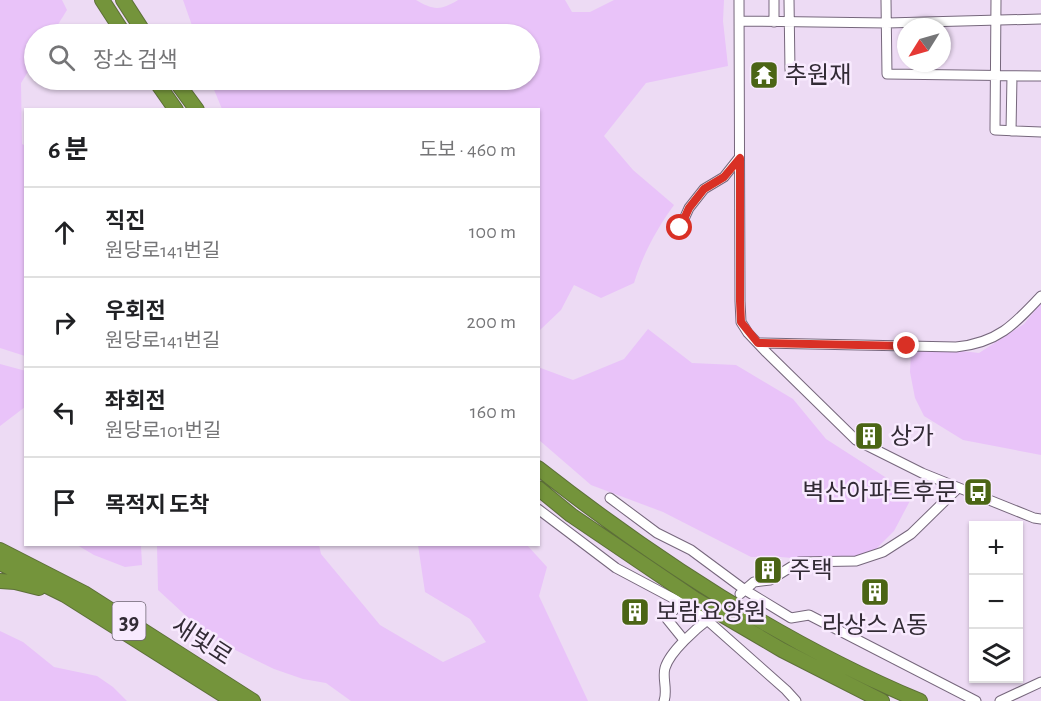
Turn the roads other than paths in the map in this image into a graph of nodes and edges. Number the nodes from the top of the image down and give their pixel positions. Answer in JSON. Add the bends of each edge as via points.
{"nodes":[{"id":1,"x":102,"y":0,"type":"edge"},
{"id":2,"x":123,"y":0,"type":"edge"},
{"id":3,"x":739,"y":0,"type":"edge"},
{"id":4,"x":774,"y":0,"type":"edge"},
{"id":5,"x":789,"y":0,"type":"edge"},
{"id":6,"x":886,"y":0,"type":"edge"},
{"id":7,"x":996,"y":0,"type":"edge"},
{"id":8,"x":1041,"y":19,"type":"edge"},
{"id":9,"x":996,"y":20,"type":"junction"},
{"id":10,"x":739,"y":21,"type":"junction"},
{"id":11,"x":774,"y":22,"type":"junction"},
{"id":12,"x":789,"y":22,"type":"junction"},
{"id":13,"x":887,"y":23,"type":"junction"},
{"id":14,"x":118,"y":24,"type":"edge"},
{"id":15,"x":139,"y":24,"type":"edge"},
{"id":16,"x":790,"y":70,"type":"dead end"},
{"id":17,"x":995,"y":76,"type":"junction"},
{"id":18,"x":1012,"y":76,"type":"junction"},
{"id":19,"x":1041,"y":76,"type":"edge"},
{"id":20,"x":162,"y":90,"type":"edge"},
{"id":21,"x":182,"y":90,"type":"edge"},
{"id":22,"x":175,"y":108,"type":"edge"},
{"id":23,"x":195,"y":108,"type":"edge"},
{"id":24,"x":1011,"y":130,"type":"junction"},
{"id":25,"x":1041,"y":132,"type":"edge"},
{"id":26,"x":740,"y":158,"type":"junction"},
{"id":27,"x":680,"y":228,"type":"dead end"},
{"id":28,"x":1041,"y":296,"type":"edge"},
{"id":29,"x":758,"y":343,"type":"junction"},
{"id":30,"x":540,"y":469,"type":"edge"},
{"id":31,"x":958,"y":488,"type":"junction"},
{"id":32,"x":540,"y":490,"type":"edge"},
{"id":33,"x":610,"y":498,"type":"dead end"},
{"id":34,"x":540,"y":510,"type":"edge"},
{"id":35,"x":1041,"y":519,"type":"edge"},
{"id":36,"x":0,"y":550,"type":"edge"},
{"id":37,"x":0,"y":563,"type":"edge"},
{"id":38,"x":0,"y":581,"type":"edge"},
{"id":39,"x":743,"y":592,"type":"junction"},
{"id":40,"x":65,"y":596,"type":"junction"},
{"id":41,"x":680,"y":602,"type":"junction"},
{"id":42,"x":709,"y":618,"type":"junction"},
{"id":43,"x":684,"y":640,"type":"junction"},
{"id":44,"x":1041,"y":682,"type":"edge"},
{"id":45,"x":233,"y":701,"type":"edge"},
{"id":46,"x":253,"y":701,"type":"edge"},
{"id":47,"x":664,"y":701,"type":"edge"},
{"id":48,"x":796,"y":701,"type":"edge"},
{"id":49,"x":882,"y":701,"type":"edge"},
{"id":50,"x":920,"y":701,"type":"edge"},
{"id":51,"x":976,"y":701,"type":"edge"},
{"id":52,"x":1000,"y":701,"type":"edge"}],
"edges":[{"from":1,"to":14,"type":"highway"},
{"from":2,"to":15,"type":"highway"},
{"from":3,"to":10,"type":"street"},
{"from":4,"to":11,"type":"street"},
{"from":5,"to":12,"type":"street"},
{"from":6,"to":13,"type":"street"},
{"from":7,"to":9,"type":"street"},
{"from":8,"to":9,"type":"street"},
{"from":9,"to":13,"type":"street"},
{"from":9,"to":17,"type":"street"},
{"from":10,"to":11,"type":"street"},
{"from":10,"to":26,"type":"street"},
{"from":11,"to":12,"type":"street"},
{"from":12,"to":13,"type":"street"},
{"from":12,"to":16,"type":"street"},
{"from":13,"to":17,"type":"street","via":[[887,74]]},
{"from":17,"to":18,"type":"street"},
{"from":17,"to":24,"type":"street","via":[[995,130]]},
{"from":18,"to":19,"type":"street"},
{"from":18,"to":24,"type":"street"},
{"from":20,"to":22,"type":"highway"},
{"from":21,"to":23,"type":"highway"},
{"from":24,"to":25,"type":"street"},
{"from":26,"to":27,"type":"street","via":[[724,177],[704,189]]},
{"from":26,"to":29,"type":"street","via":[[741,322]]},
{"from":28,"to":29,"type":"street","via":[[995,337],[975,345]]},
{"from":29,"to":31,"type":"street","via":[[856,440]]},
{"from":30,"to":50,"type":"highway","via":[[657,554],[749,613],[866,677]]},
{"from":31,"to":35,"type":"street"},
{"from":31,"to":39,"type":"street","via":[[911,534],[883,552],[856,561],[800,562],[770,580],[754,582]]},
{"from":32,"to":49,"type":"highway","via":[[632,558],[711,609]]},
{"from":33,"to":39,"type":"street","via":[[657,533],[691,550]]},
{"from":34,"to":41,"type":"street","via":[[616,568]]},
{"from":36,"to":46,"type":"highway","name":"새빛로","number":"39","via":[[84,593]]},
{"from":37,"to":40,"type":"highway","name":"새빛로","number":"39"},
{"from":38,"to":40,"type":"highway"},
{"from":39,"to":51,"type":"street","via":[[791,618],[809,615]]},
{"from":40,"to":45,"type":"highway","name":"새빛로","number":"39"},
{"from":41,"to":42,"type":"street"},
{"from":41,"to":43,"type":"street","via":[[667,619]]},
{"from":42,"to":43,"type":"street"},
{"from":42,"to":48,"type":"street"},
{"from":43,"to":47,"type":"street","via":[[665,668]]},
{"from":44,"to":52,"type":"street"}]}
